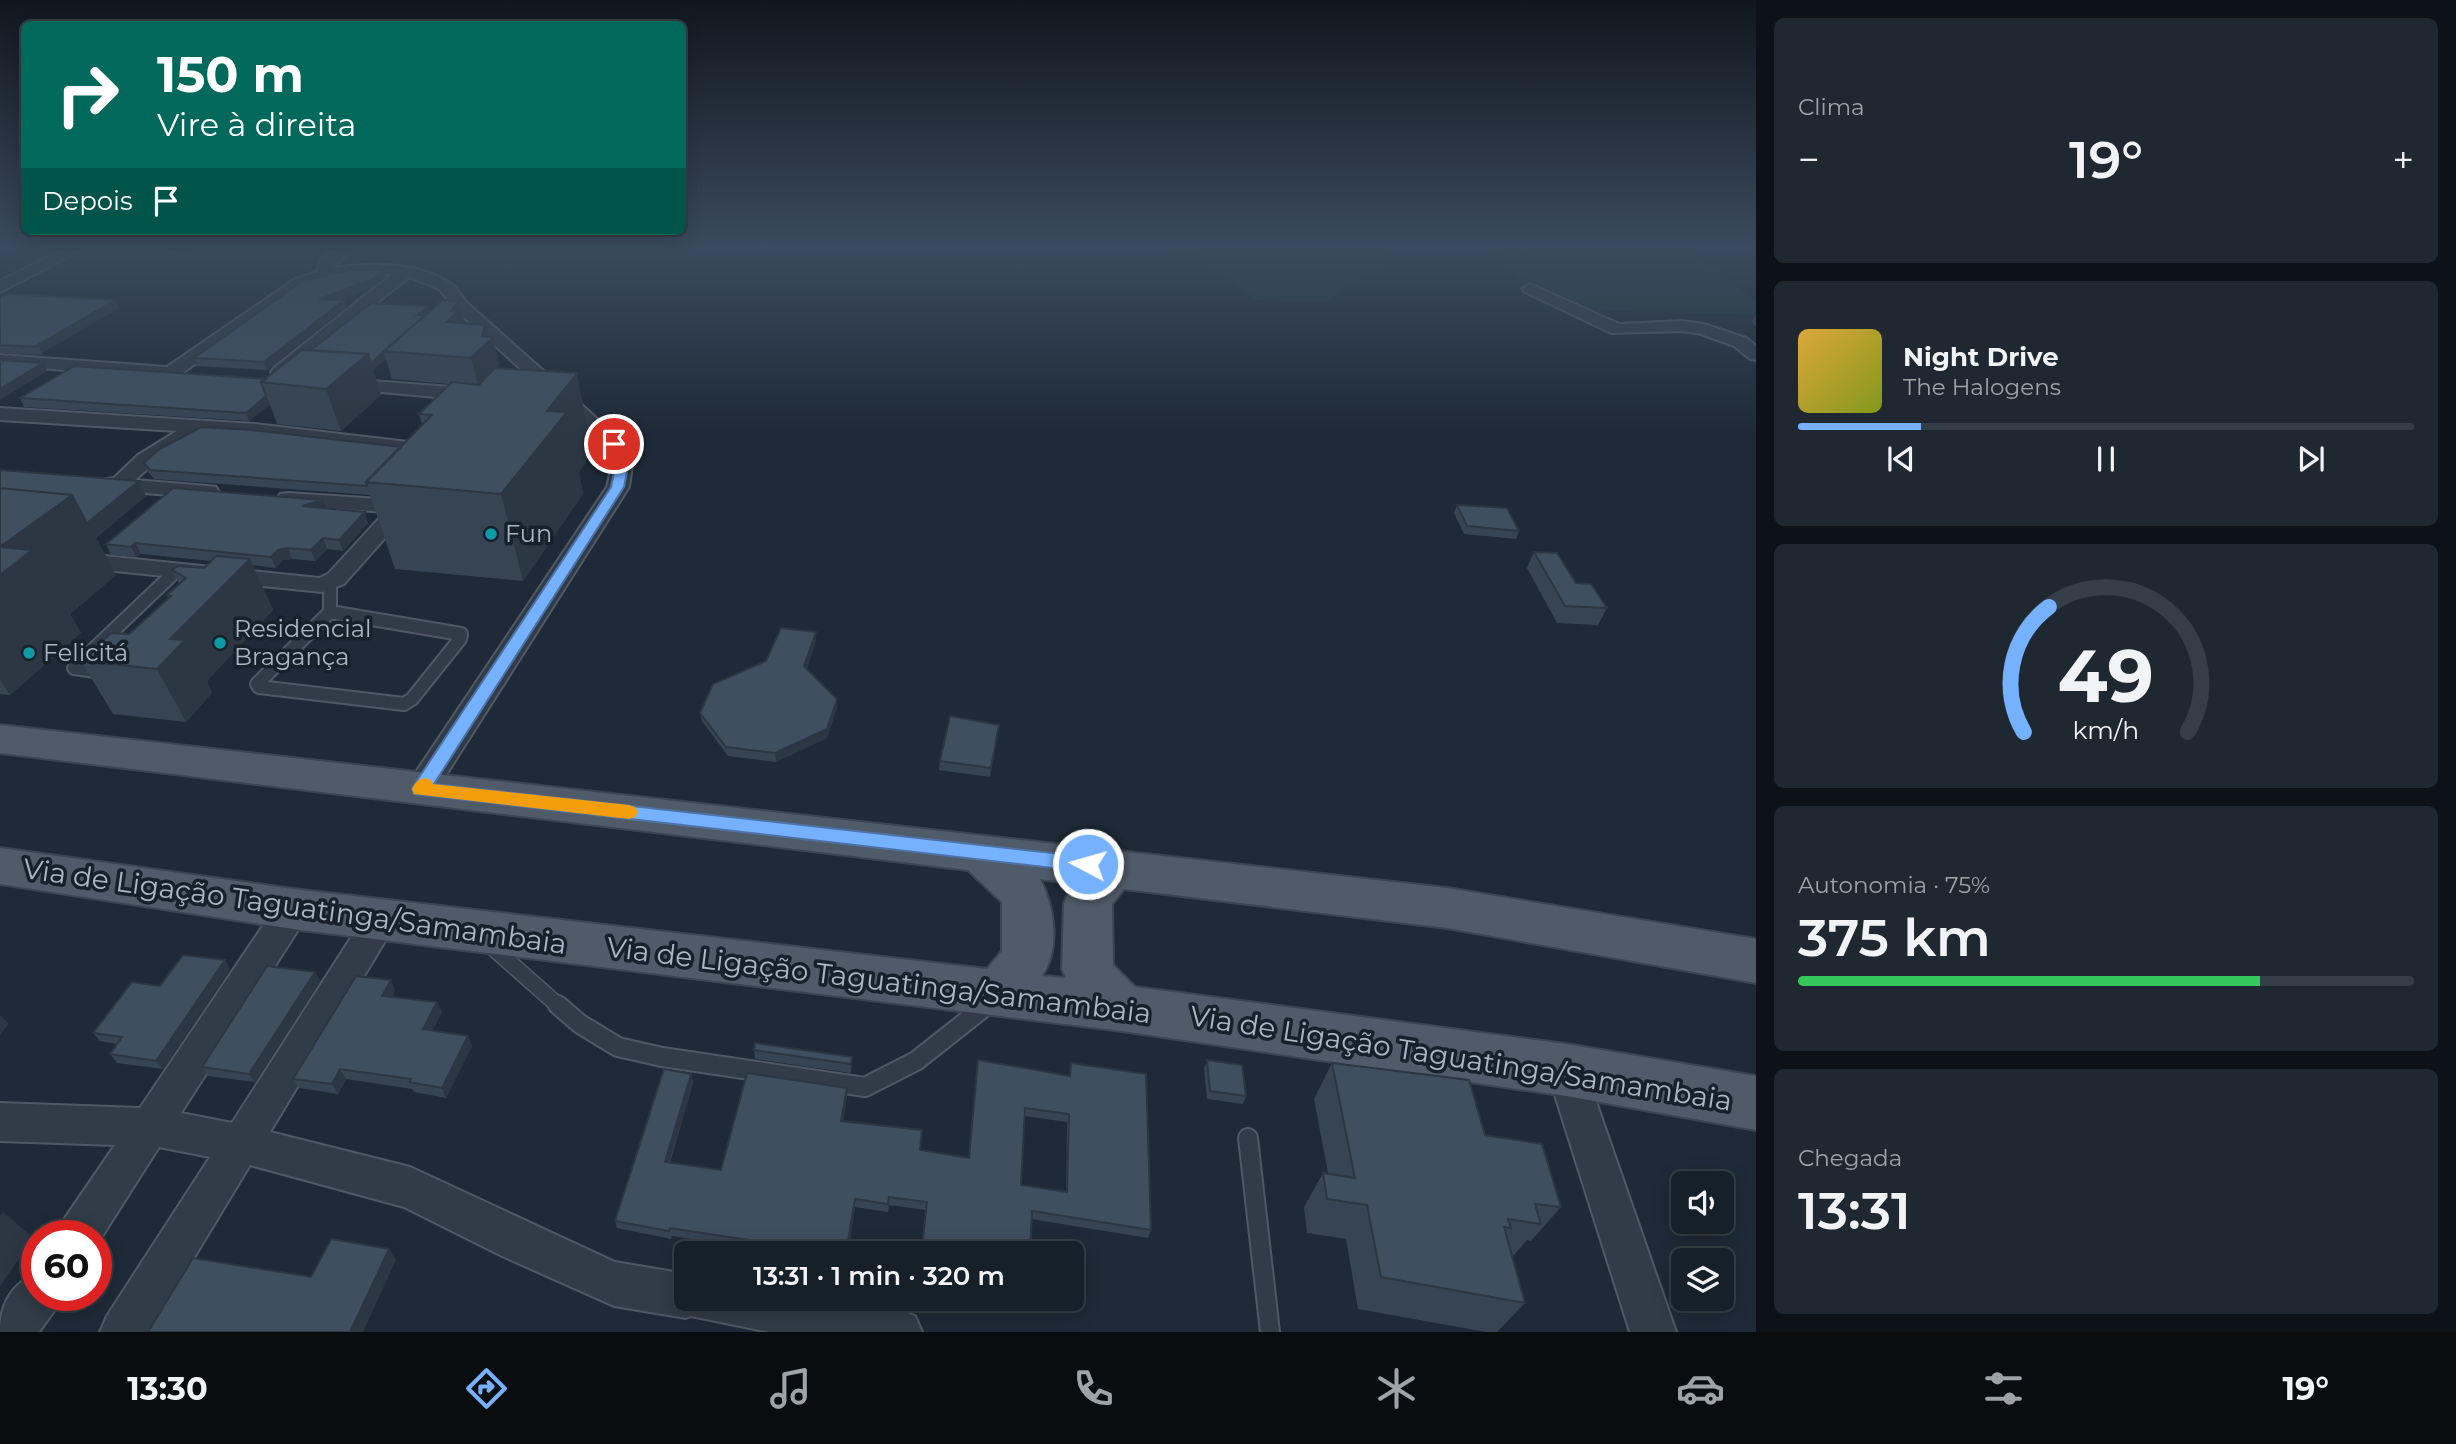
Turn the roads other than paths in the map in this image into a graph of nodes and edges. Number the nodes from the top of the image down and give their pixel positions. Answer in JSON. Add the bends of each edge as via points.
{"nodes":[{"id":1,"x":263,"y":308,"type":"edge"},
{"id":2,"x":358,"y":308,"type":"edge"},
{"id":3,"x":455,"y":308,"type":"edge"},
{"id":4,"x":1572,"y":308,"type":"edge"},
{"id":5,"x":1756,"y":355,"type":"edge"},
{"id":6,"x":0,"y":360,"type":"edge"},
{"id":7,"x":74,"y":365,"type":"junction"},
{"id":8,"x":390,"y":368,"type":"edge"},
{"id":9,"x":171,"y":373,"type":"junction"},
{"id":10,"x":209,"y":375,"type":"edge"},
{"id":11,"x":299,"y":381,"type":"edge"},
{"id":12,"x":324,"y":383,"type":"edge"},
{"id":13,"x":42,"y":385,"type":"edge"},
{"id":14,"x":370,"y":386,"type":"junction"},
{"id":15,"x":21,"y":398,"type":"edge"},
{"id":16,"x":488,"y":411,"type":"edge"},
{"id":17,"x":0,"y":412,"type":"edge"},
{"id":18,"x":274,"y":414,"type":"edge"},
{"id":19,"x":200,"y":428,"type":"junction"},
{"id":20,"x":254,"y":430,"type":"junction"},
{"id":21,"x":436,"y":471,"type":"edge"},
{"id":22,"x":80,"y":482,"type":"edge"},
{"id":23,"x":120,"y":485,"type":"junction"},
{"id":24,"x":171,"y":489,"type":"junction"},
{"id":25,"x":418,"y":489,"type":"edge"},
{"id":26,"x":225,"y":494,"type":"edge"},
{"id":27,"x":266,"y":497,"type":"edge"},
{"id":28,"x":401,"y":507,"type":"junction"},
{"id":29,"x":150,"y":508,"type":"edge"},
{"id":30,"x":108,"y":543,"type":"edge"},
{"id":31,"x":50,"y":558,"type":"edge"},
{"id":32,"x":87,"y":561,"type":"junction"},
{"id":33,"x":177,"y":570,"type":"junction"},
{"id":34,"x":330,"y":583,"type":"junction"},
{"id":35,"x":330,"y":612,"type":"junction"},
{"id":36,"x":110,"y":672,"type":"edge"},
{"id":37,"x":0,"y":739,"type":"edge"},
{"id":38,"x":421,"y":789,"type":"junction"},
{"id":39,"x":981,"y":855,"type":"junction"},
{"id":40,"x":0,"y":866,"type":"edge"},
{"id":41,"x":1115,"y":867,"type":"junction"},
{"id":42,"x":293,"y":909,"type":"junction"},
{"id":43,"x":382,"y":918,"type":"junction"},
{"id":44,"x":475,"y":932,"type":"junction"},
{"id":45,"x":1756,"y":961,"type":"edge"},
{"id":46,"x":998,"y":995,"type":"junction"},
{"id":47,"x":1122,"y":1008,"type":"junction"},
{"id":48,"x":1566,"y":1070,"type":"junction"},
{"id":49,"x":1756,"y":1103,"type":"edge"},
{"id":50,"x":0,"y":1122,"type":"edge"},
{"id":51,"x":152,"y":1127,"type":"junction"},
{"id":52,"x":1248,"y":1138,"type":"dead end"},
{"id":53,"x":243,"y":1143,"type":"junction"},
{"id":54,"x":89,"y":1220,"type":"edge"},
{"id":55,"x":674,"y":1294,"type":"edge"},
{"id":56,"x":27,"y":1311,"type":"edge"},
{"id":57,"x":776,"y":1311,"type":"edge"},
{"id":58,"x":12,"y":1332,"type":"edge"},
{"id":59,"x":123,"y":1332,"type":"edge"},
{"id":60,"x":900,"y":1332,"type":"edge"},
{"id":61,"x":1270,"y":1332,"type":"edge"},
{"id":62,"x":1653,"y":1332,"type":"edge"}],
"edges":[{"from":1,"to":9,"type":"street"},
{"from":2,"to":11,"type":"street","via":[[265,378]]},
{"from":3,"to":38,"type":"street","via":[[614,444],[622,467],[618,487]]},
{"from":4,"to":5,"type":"street","via":[[1617,329],[1704,329],[1740,342]]},
{"from":6,"to":7,"type":"street"},
{"from":7,"to":9,"type":"street"},
{"from":7,"to":13,"type":"street"},
{"from":8,"to":14,"type":"street"},
{"from":9,"to":10,"type":"street"},
{"from":12,"to":14,"type":"street"},
{"from":14,"to":16,"type":"street","via":[[472,393],[482,397]]},
{"from":15,"to":17,"type":"street"},
{"from":17,"to":19,"type":"street"},
{"from":18,"to":20,"type":"street"},
{"from":19,"to":20,"type":"street"},
{"from":19,"to":23,"type":"street","via":[[145,457]]},
{"from":20,"to":21,"type":"street","via":[[453,453]]},
{"from":22,"to":23,"type":"street"},
{"from":23,"to":24,"type":"street"},
{"from":24,"to":26,"type":"street"},
{"from":24,"to":29,"type":"street"},
{"from":25,"to":28,"type":"street"},
{"from":27,"to":28,"type":"street"},
{"from":28,"to":34,"type":"street"},
{"from":30,"to":32,"type":"street"},
{"from":31,"to":32,"type":"street"},
{"from":32,"to":33,"type":"street"},
{"from":33,"to":34,"type":"street","via":[[230,581]]},
{"from":33,"to":36,"type":"lane","via":[[74,668]]},
{"from":34,"to":35,"type":"lane"},
{"from":35,"to":35,"type":"lane","via":[[456,632],[461,634],[404,704],[259,687],[257,684]]},
{"from":37,"to":38,"type":"main road"},
{"from":38,"to":39,"type":"main road"},
{"from":39,"to":41,"type":"main road"},
{"from":39,"to":46,"type":"main road","via":[[1022,891],[1027,903],[1027,957]]},
{"from":40,"to":42,"type":"main road","name":"Via de Ligação Taguatinga/Samambaia"},
{"from":41,"to":45,"type":"main road","via":[[1447,908]]},
{"from":41,"to":47,"type":"main road","via":[[1091,893],[1088,904],[1088,969]]},
{"from":42,"to":43,"type":"main road","name":"Via de Ligação Taguatinga/Samambaia"},
{"from":42,"to":51,"type":"street"},
{"from":43,"to":44,"type":"main road","name":"Via de Ligação Taguatinga/Samambaia"},
{"from":43,"to":53,"type":"street"},
{"from":44,"to":46,"type":"main road","name":"Via de Ligação Taguatinga/Samambaia"},
{"from":44,"to":46,"type":"lane","via":[[580,1024],[618,1047],[865,1087],[926,1056]]},
{"from":46,"to":47,"type":"main road","name":"Via de Ligação Taguatinga/Samambaia"},
{"from":47,"to":48,"type":"main road","name":"Via de Ligação Taguatinga/Samambaia"},
{"from":48,"to":49,"type":"main road","name":"Via de Ligação Taguatinga/Samambaia"},
{"from":48,"to":62,"type":"street"},
{"from":50,"to":51,"type":"street"},
{"from":51,"to":53,"type":"street"},
{"from":51,"to":54,"type":"street"},
{"from":52,"to":61,"type":"lane"},
{"from":53,"to":55,"type":"street","via":[[410,1188],[614,1284]]},
{"from":53,"to":59,"type":"street"},
{"from":56,"to":58,"type":"street"},
{"from":57,"to":60,"type":"street"}]}
